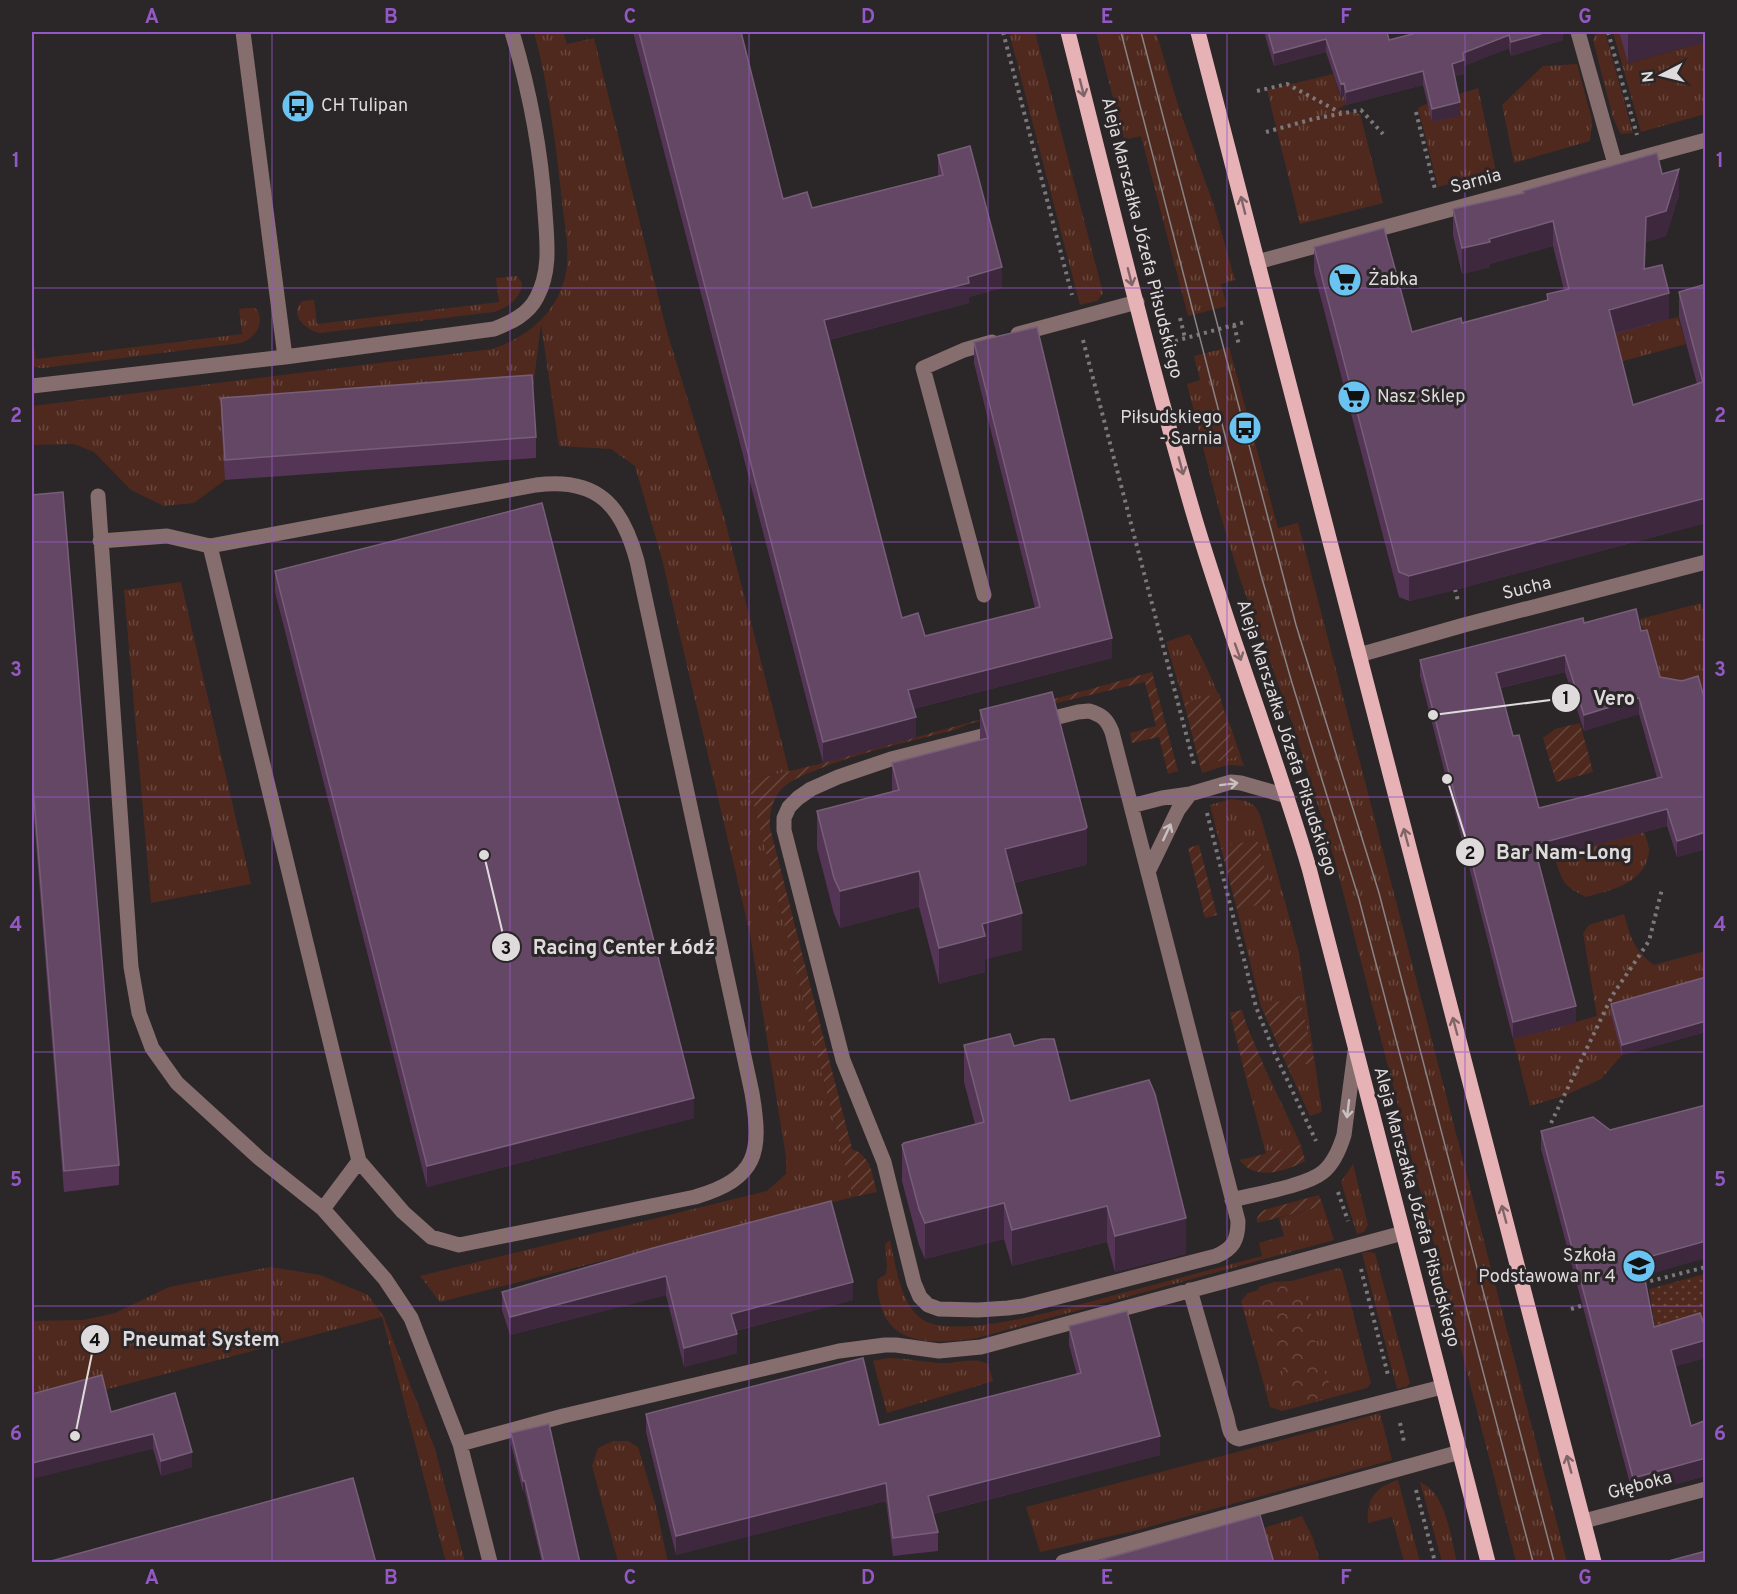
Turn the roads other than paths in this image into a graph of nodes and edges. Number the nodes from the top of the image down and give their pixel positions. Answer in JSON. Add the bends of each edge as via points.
{"nodes":[{"id":1,"x":243,"y":32,"type":"edge"},
{"id":2,"x":513,"y":32,"type":"edge"},
{"id":3,"x":1068,"y":32,"type":"edge"},
{"id":4,"x":1198,"y":32,"type":"edge"},
{"id":5,"x":1578,"y":32,"type":"edge"},
{"id":6,"x":1706,"y":140,"type":"edge"},
{"id":7,"x":1615,"y":164,"type":"junction"},
{"id":8,"x":1257,"y":262,"type":"junction"},
{"id":9,"x":1137,"y":302,"type":"junction"},
{"id":10,"x":285,"y":357,"type":"junction"},
{"id":11,"x":32,"y":386,"type":"edge"},
{"id":12,"x":98,"y":496,"type":"dead end"},
{"id":13,"x":100,"y":541,"type":"junction"},
{"id":14,"x":210,"y":546,"type":"junction"},
{"id":15,"x":1706,"y":562,"type":"edge"},
{"id":16,"x":984,"y":595,"type":"dead end"},
{"id":17,"x":1359,"y":655,"type":"junction"},
{"id":18,"x":1190,"y":794,"type":"junction"},
{"id":19,"x":1287,"y":796,"type":"junction"},
{"id":20,"x":1131,"y":806,"type":"junction"},
{"id":21,"x":1148,"y":872,"type":"junction"},
{"id":22,"x":1355,"y":1051,"type":"junction"},
{"id":23,"x":359,"y":1161,"type":"junction"},
{"id":24,"x":1232,"y":1200,"type":"junction"},
{"id":25,"x":323,"y":1209,"type":"junction"},
{"id":26,"x":1403,"y":1233,"type":"junction"},
{"id":27,"x":1190,"y":1290,"type":"junction"},
{"id":28,"x":1443,"y":1387,"type":"junction"},
{"id":29,"x":460,"y":1444,"type":"junction"},
{"id":30,"x":1460,"y":1452,"type":"junction"},
{"id":31,"x":1706,"y":1489,"type":"edge"},
{"id":32,"x":1584,"y":1521,"type":"junction"},
{"id":33,"x":490,"y":1563,"type":"edge"},
{"id":34,"x":1064,"y":1563,"type":"edge"},
{"id":35,"x":1488,"y":1563,"type":"edge"},
{"id":36,"x":1594,"y":1563,"type":"edge"}],
"edges":[{"from":1,"to":10,"type":"street"},
{"from":2,"to":10,"type":"street","via":[[530,92],[543,172],[548,256],[545,279],[536,300],[518,319],[494,329]]},
{"from":3,"to":9,"type":"main road","name":"Aleja Marszałka Józefa Piłsudskiego","one_way":true},
{"from":8,"to":4,"type":"main road","one_way":true},
{"from":5,"to":7,"type":"street"},
{"from":6,"to":7,"type":"street","name":"Sarnia"},
{"from":7,"to":8,"type":"street","name":"Sarnia"},
{"from":8,"to":17,"type":"main road"},
{"from":9,"to":16,"type":"street","via":[[964,350],[923,368]]},
{"from":9,"to":19,"type":"main road","name":"Aleja Marszałka Józefa Piłsudskiego","one_way":true,"via":[[1207,558]]},
{"from":10,"to":11,"type":"street"},
{"from":12,"to":13,"type":"street"},
{"from":13,"to":14,"type":"street","via":[[167,536]]},
{"from":13,"to":25,"type":"street","via":[[131,967],[139,1013],[152,1048],[177,1083],[259,1158]]},
{"from":14,"to":23,"type":"street"},
{"from":14,"to":23,"type":"street","via":[[556,483],[588,489],[609,502],[625,526],[637,561],[752,1093],[757,1124],[756,1148],[749,1166],[736,1180],[695,1197],[459,1245],[431,1237],[403,1212]]},
{"from":15,"to":17,"type":"street","name":"Sucha"},
{"from":32,"to":17,"type":"main road","one_way":true},
{"from":18,"to":19,"type":"street","one_way":true,"via":[[1231,782]]},
{"from":18,"to":20,"type":"street"},
{"from":21,"to":18,"type":"street","one_way":true},
{"from":19,"to":22,"type":"main road","name":"Aleja Marszałka Józefa Piłsudskiego"},
{"from":20,"to":21,"type":"street"},
{"from":20,"to":24,"type":"street","via":[[1108,721],[1089,711],[891,759],[838,777],[798,798],[789,807],[783,830],[843,1060],[884,1162],[914,1283],[928,1305],[951,1311],[1023,1306],[1216,1256],[1234,1245],[1238,1234]]},
{"from":21,"to":24,"type":"street"},
{"from":22,"to":24,"type":"street","one_way":true,"via":[[1344,1135],[1331,1163],[1306,1180]]},
{"from":22,"to":26,"type":"main road","name":"Aleja Marszałka Józefa Piłsudskiego"},
{"from":23,"to":25,"type":"street"},
{"from":25,"to":29,"type":"street","via":[[385,1279],[411,1317]]},
{"from":26,"to":27,"type":"street"},
{"from":26,"to":28,"type":"main road","name":"Aleja Marszałka Józefa Piłsudskiego"},
{"from":27,"to":28,"type":"street","via":[[1235,1438]]},
{"from":27,"to":29,"type":"street","via":[[981,1347],[939,1351],[885,1345],[839,1351]]},
{"from":28,"to":30,"type":"main road","name":"Aleja Marszałka Józefa Piłsudskiego"},
{"from":29,"to":33,"type":"street"},
{"from":30,"to":34,"type":"street"},
{"from":30,"to":35,"type":"main road","name":"Aleja Marszałka Józefa Piłsudskiego"},
{"from":31,"to":32,"type":"street","name":"Głęboka"},
{"from":32,"to":36,"type":"main road"}]}
